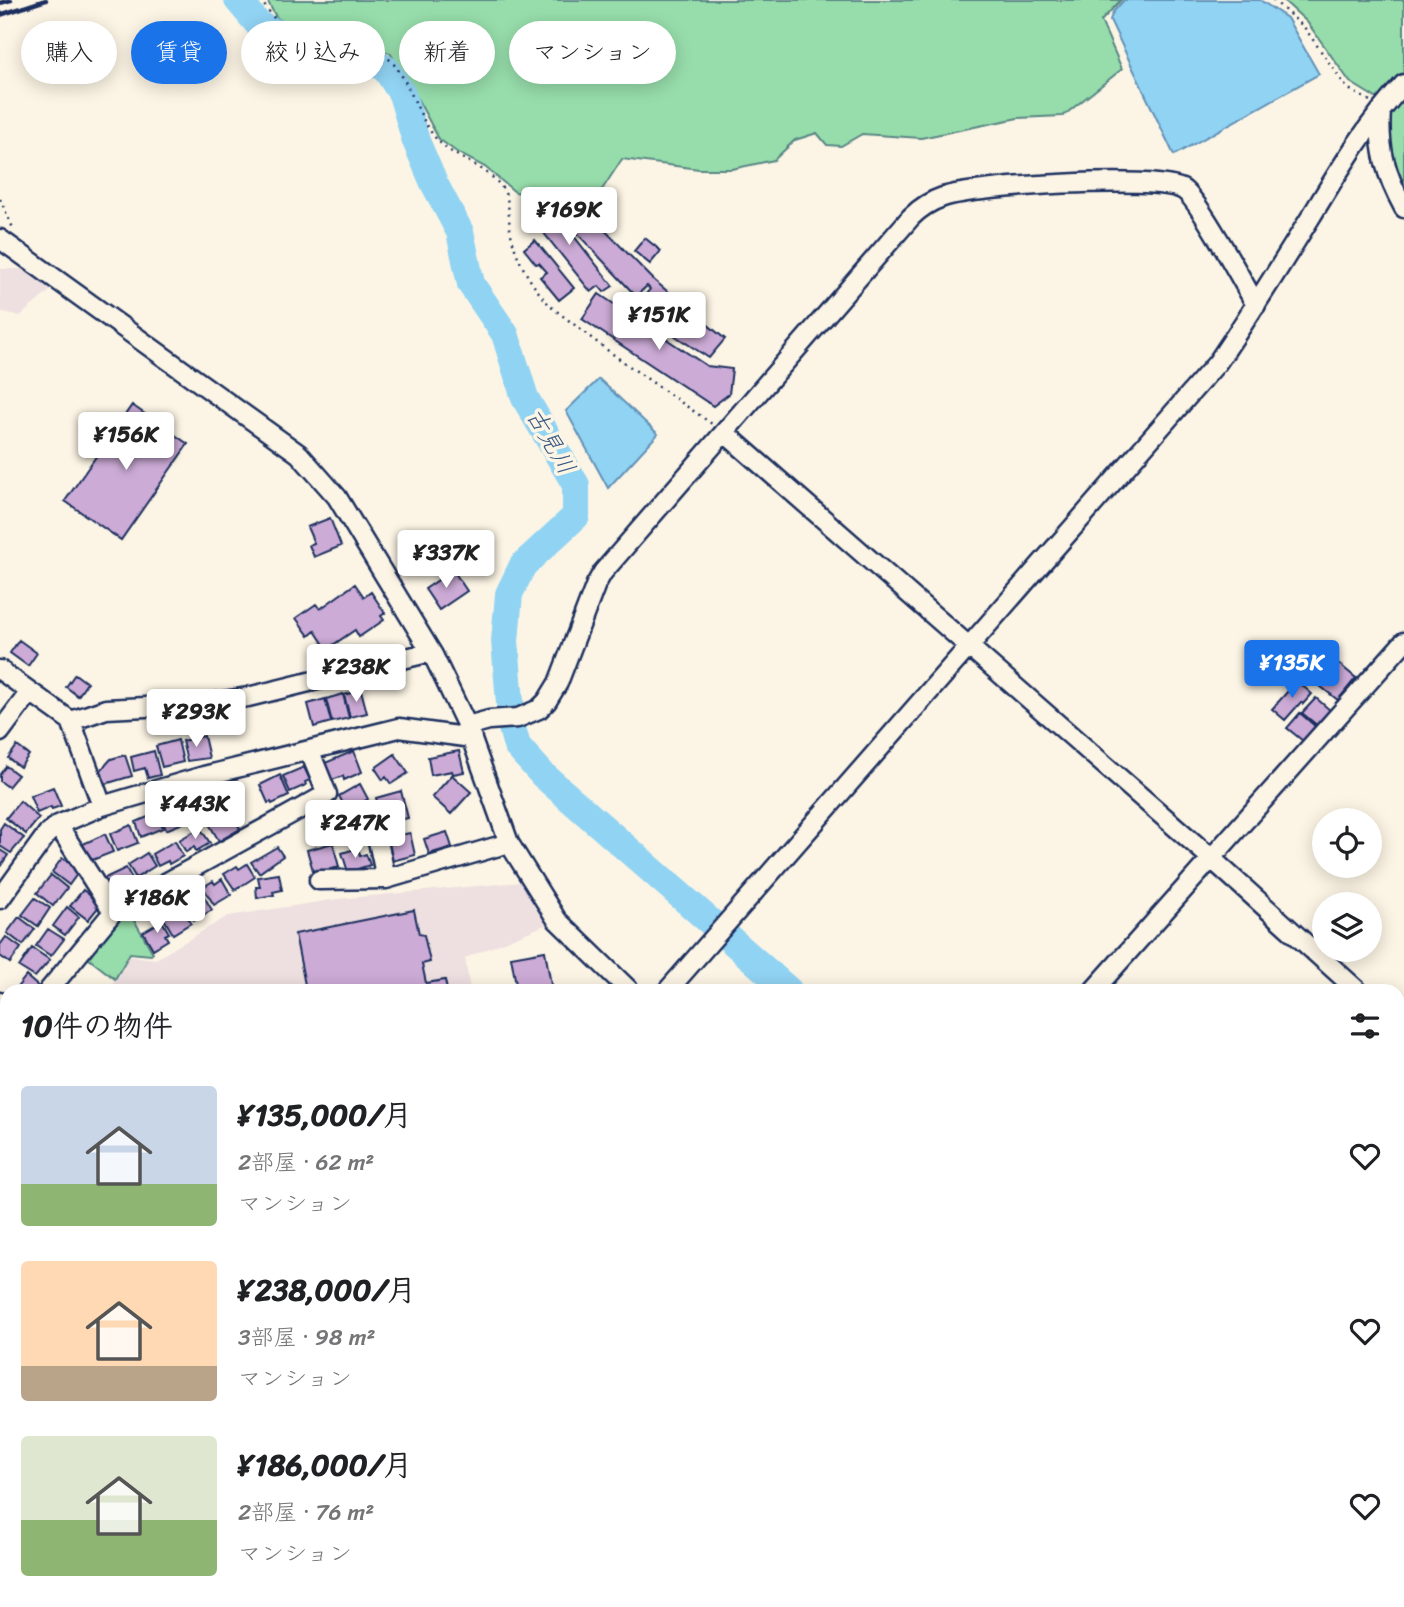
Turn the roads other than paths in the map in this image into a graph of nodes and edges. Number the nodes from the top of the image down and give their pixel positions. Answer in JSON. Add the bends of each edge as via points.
{"nodes":[{"id":1,"x":1404,"y":84,"type":"edge"},
{"id":2,"x":1382,"y":107,"type":"junction"},
{"id":3,"x":1404,"y":208,"type":"edge"},
{"id":4,"x":0,"y":239,"type":"edge"},
{"id":5,"x":1256,"y":306,"type":"junction"},
{"id":6,"x":725,"y":433,"type":"junction"},
{"id":7,"x":1404,"y":642,"type":"edge"},
{"id":8,"x":970,"y":646,"type":"junction"},
{"id":9,"x":431,"y":652,"type":"junction"},
{"id":10,"x":0,"y":670,"type":"edge"},
{"id":11,"x":30,"y":692,"type":"junction"},
{"id":12,"x":71,"y":721,"type":"junction"},
{"id":13,"x":0,"y":732,"type":"edge"},
{"id":14,"x":469,"y":732,"type":"junction"},
{"id":15,"x":310,"y":752,"type":"junction"},
{"id":16,"x":102,"y":806,"type":"junction"},
{"id":17,"x":58,"y":825,"type":"junction"},
{"id":18,"x":374,"y":827,"type":"dead end"},
{"id":19,"x":509,"y":843,"type":"junction"},
{"id":20,"x":1212,"y":859,"type":"junction"},
{"id":21,"x":386,"y":879,"type":"junction"},
{"id":22,"x":319,"y":880,"type":"dead end"},
{"id":23,"x":0,"y":900,"type":"edge"},
{"id":24,"x":113,"y":912,"type":"junction"},
{"id":25,"x":55,"y":984,"type":"edge"},
{"id":26,"x":623,"y":984,"type":"edge"},
{"id":27,"x":673,"y":984,"type":"edge"},
{"id":28,"x":1099,"y":984,"type":"edge"},
{"id":29,"x":1350,"y":984,"type":"edge"}],
"edges":[{"from":1,"to":2,"type":"street"},
{"from":2,"to":3,"type":"street","via":[[1383,162]]},
{"from":2,"to":5,"type":"street"},
{"from":4,"to":9,"type":"street","via":[[299,454],[337,497]]},
{"from":5,"to":6,"type":"street","via":[[1197,205],[1181,189],[1127,183],[1005,187],[942,198],[911,217]]},
{"from":5,"to":8,"type":"street","via":[[1217,363]]},
{"from":6,"to":8,"type":"street"},
{"from":6,"to":14,"type":"street","via":[[603,572],[553,692],[539,709]]},
{"from":7,"to":20,"type":"street"},
{"from":8,"to":20,"type":"street"},
{"from":8,"to":27,"type":"street"},
{"from":9,"to":12,"type":"street","via":[[248,697],[106,709]]},
{"from":9,"to":14,"type":"street"},
{"from":10,"to":11,"type":"street"},
{"from":11,"to":12,"type":"street"},
{"from":11,"to":13,"type":"street"},
{"from":12,"to":16,"type":"street"},
{"from":14,"to":15,"type":"street","via":[[399,729]]},
{"from":14,"to":19,"type":"street"},
{"from":15,"to":16,"type":"street"},
{"from":15,"to":24,"type":"street","via":[[327,794]]},
{"from":16,"to":17,"type":"street"},
{"from":17,"to":23,"type":"street"},
{"from":17,"to":24,"type":"street"},
{"from":18,"to":21,"type":"street"},
{"from":19,"to":21,"type":"street"},
{"from":19,"to":26,"type":"street","via":[[557,920]]},
{"from":20,"to":28,"type":"street"},
{"from":20,"to":29,"type":"street"},
{"from":21,"to":22,"type":"street"},
{"from":24,"to":25,"type":"street"}]}
